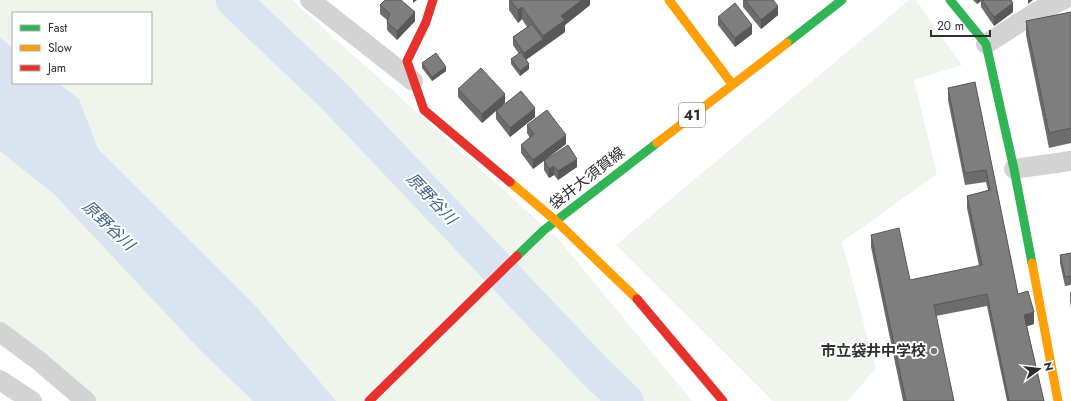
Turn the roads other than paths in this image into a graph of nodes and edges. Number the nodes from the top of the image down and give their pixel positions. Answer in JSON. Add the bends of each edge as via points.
{"nodes":[{"id":1,"x":310,"y":0,"type":"edge"},
{"id":2,"x":433,"y":0,"type":"edge"},
{"id":3,"x":669,"y":0,"type":"edge"},
{"id":4,"x":950,"y":0,"type":"edge"},
{"id":5,"x":1063,"y":0,"type":"edge"},
{"id":6,"x":830,"y":3,"type":"edge"},
{"id":7,"x":986,"y":44,"type":"junction"},
{"id":8,"x":413,"y":80,"type":"junction"},
{"id":9,"x":732,"y":84,"type":"junction"},
{"id":10,"x":1071,"y":161,"type":"edge"},
{"id":11,"x":1014,"y":169,"type":"junction"},
{"id":12,"x":555,"y":220,"type":"junction"},
{"id":13,"x":4,"y":336,"type":"edge"},
{"id":14,"x":0,"y":380,"type":"edge"},
{"id":15,"x":32,"y":401,"type":"edge"},
{"id":16,"x":86,"y":401,"type":"edge"},
{"id":17,"x":369,"y":401,"type":"edge"},
{"id":18,"x":723,"y":401,"type":"edge"},
{"id":19,"x":1058,"y":401,"type":"edge"}],
"edges":[{"from":1,"to":8,"type":"street"},
{"from":2,"to":8,"type":"street","via":[[426,22],[407,61]]},
{"from":3,"to":9,"type":"street"},
{"from":4,"to":7,"type":"street"},
{"from":5,"to":7,"type":"street","via":[[1038,11]]},
{"from":6,"to":9,"type":"street","name":"袋井大須賀線","number":"41"},
{"from":7,"to":11,"type":"street"},
{"from":8,"to":12,"type":"street","via":[[424,110]]},
{"from":9,"to":12,"type":"street","name":"袋井大須賀線","number":"41"},
{"from":10,"to":11,"type":"street"},
{"from":11,"to":19,"type":"street"},
{"from":12,"to":17,"type":"street","name":"袋井大須賀線","number":"41"},
{"from":12,"to":18,"type":"street","via":[[632,293]]},
{"from":13,"to":16,"type":"street","via":[[39,361]]},
{"from":14,"to":15,"type":"street"}]}
